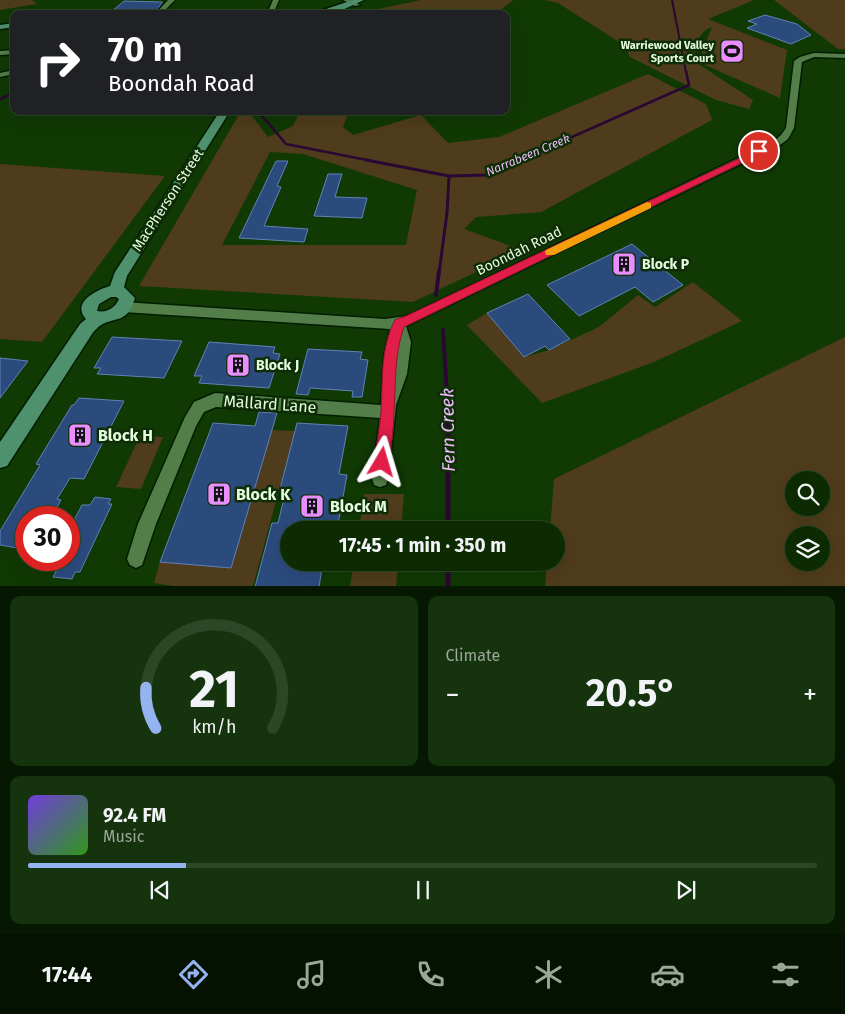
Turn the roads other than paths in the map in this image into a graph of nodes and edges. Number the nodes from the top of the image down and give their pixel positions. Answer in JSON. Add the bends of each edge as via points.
{"nodes":[{"id":1,"x":172,"y":0,"type":"edge"},
{"id":2,"x":368,"y":0,"type":"edge"},
{"id":3,"x":354,"y":2,"type":"edge"},
{"id":4,"x":160,"y":10,"type":"edge"},
{"id":5,"x":335,"y":10,"type":"edge"},
{"id":6,"x":339,"y":10,"type":"edge"},
{"id":7,"x":845,"y":56,"type":"edge"},
{"id":8,"x":222,"y":115,"type":"edge"},
{"id":9,"x":116,"y":290,"type":"junction"},
{"id":10,"x":123,"y":307,"type":"junction"},
{"id":11,"x":98,"y":318,"type":"junction"},
{"id":12,"x":399,"y":323,"type":"junction"},
{"id":13,"x":388,"y":412,"type":"junction"},
{"id":14,"x":0,"y":459,"type":"edge"},
{"id":15,"x":380,"y":479,"type":"dead end"},
{"id":16,"x":136,"y":559,"type":"dead end"}],
"edges":[{"from":1,"to":4,"type":"street"},
{"from":2,"to":3,"type":"street"},
{"from":3,"to":5,"type":"street"},
{"from":3,"to":6,"type":"street"},
{"from":7,"to":12,"type":"street","name":"Boondah Road","via":[[810,57],[798,61],[790,128],[785,138],[777,143]]},
{"from":8,"to":9,"type":"street","name":"MacPherson Street","via":[[120,276]]},
{"from":9,"to":10,"type":"street","via":[[127,298]]},
{"from":9,"to":11,"type":"street","via":[[92,300],[88,310]]},
{"from":10,"to":11,"type":"street","via":[[114,314]]},
{"from":10,"to":12,"type":"street","name":"Boondah Road"},
{"from":11,"to":14,"type":"street","via":[[86,330]]},
{"from":12,"to":13,"type":"street","via":[[404,342],[400,374]]},
{"from":13,"to":15,"type":"street"},
{"from":13,"to":16,"type":"street","name":"Mallard Lane","via":[[215,400],[199,407],[147,524]]}]}
